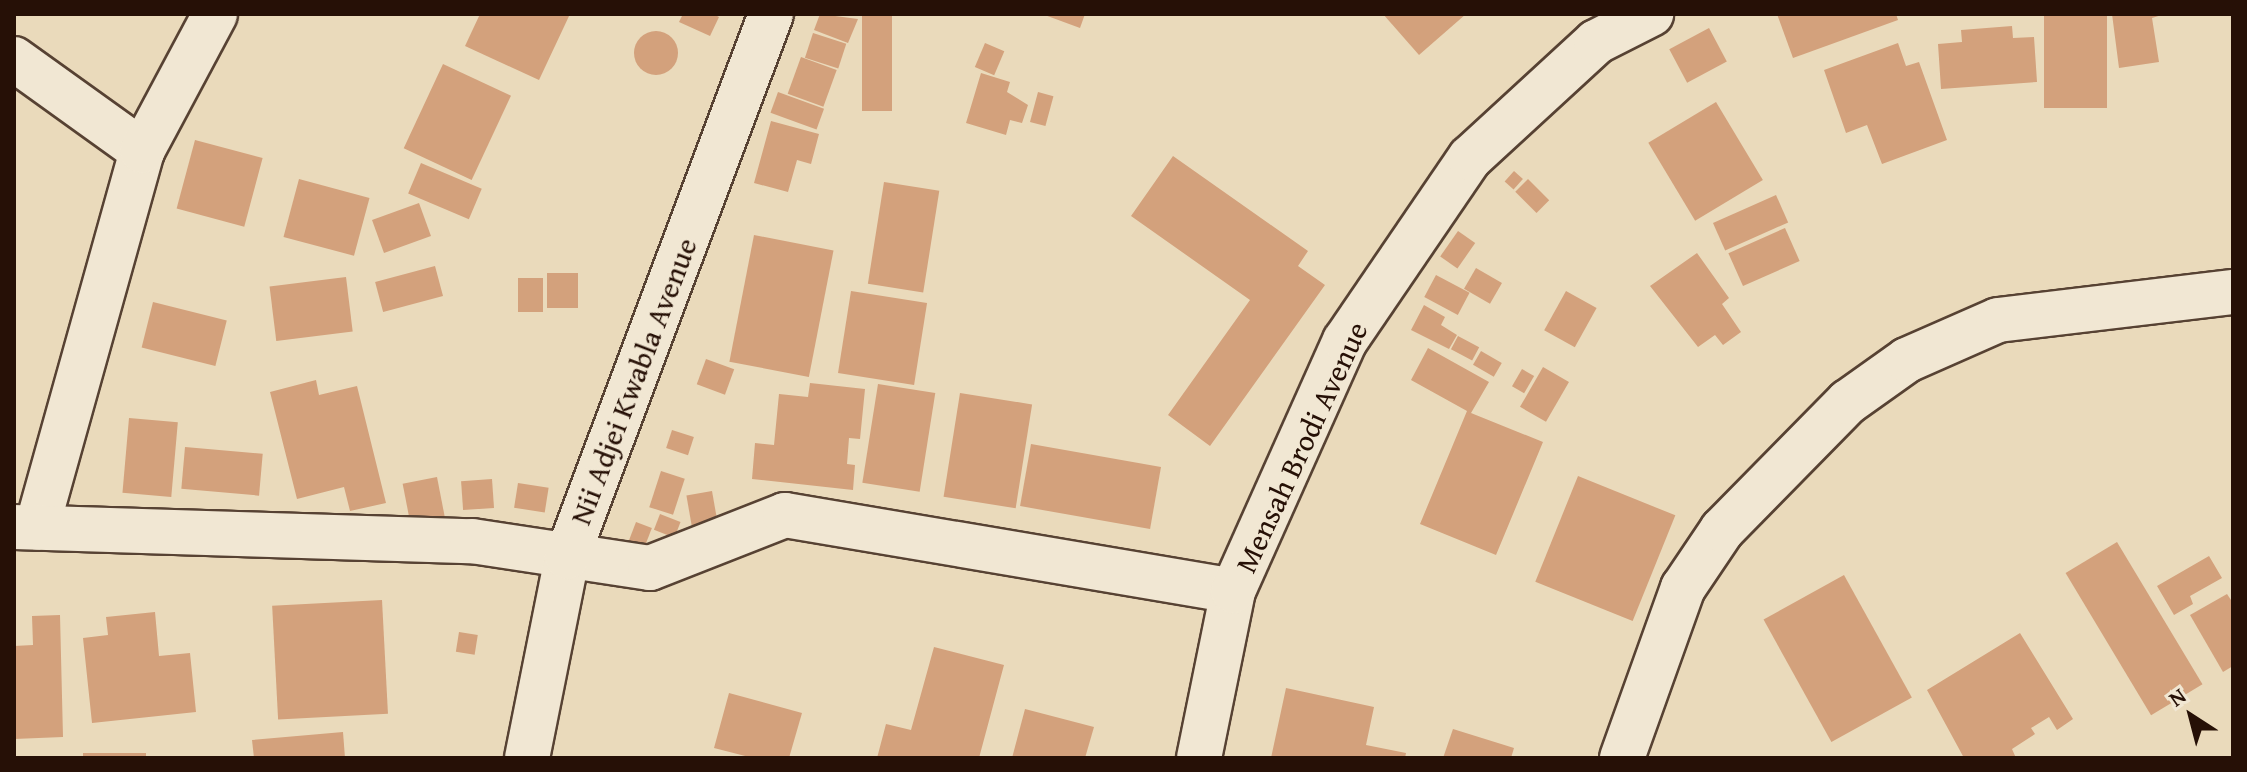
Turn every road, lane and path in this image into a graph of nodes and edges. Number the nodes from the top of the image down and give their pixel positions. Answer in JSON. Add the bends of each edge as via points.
{"nodes":[{"id":1,"x":215,"y":14,"type":"edge"},
{"id":2,"x":771,"y":14,"type":"edge"},
{"id":3,"x":1651,"y":14,"type":"edge"},
{"id":4,"x":14,"y":59,"type":"edge"},
{"id":5,"x":142,"y":151,"type":"junction"},
{"id":6,"x":2233,"y":292,"type":"edge"},
{"id":7,"x":26,"y":528,"type":"edge"},
{"id":8,"x":567,"y":557,"type":"junction"},
{"id":9,"x":1233,"y":591,"type":"junction"},
{"id":10,"x":527,"y":758,"type":"edge"},
{"id":11,"x":1199,"y":758,"type":"edge"},
{"id":12,"x":1622,"y":758,"type":"edge"}],
"edges":[{"from":1,"to":5,"type":"street"},
{"from":2,"to":8,"type":"street","name":"Nii Adjei Kwabla Avenue"},
{"from":3,"to":9,"type":"street","name":"Mensah Brodi Avenue","via":[[1596,42],[1470,158],[1345,341]]},
{"from":4,"to":5,"type":"street"},
{"from":5,"to":7,"type":"street"},
{"from":6,"to":12,"type":"street","via":[[1998,320],[1907,360],[1848,402],[1722,530],[1683,588]]},
{"from":7,"to":8,"type":"street","via":[[472,541]]},
{"from":8,"to":9,"type":"street","via":[[650,568],[785,515]]},
{"from":8,"to":10,"type":"street","name":"Nii Adjei Kwabla Avenue"},
{"from":9,"to":11,"type":"street","name":"Mensah Brodi Avenue"}]}
